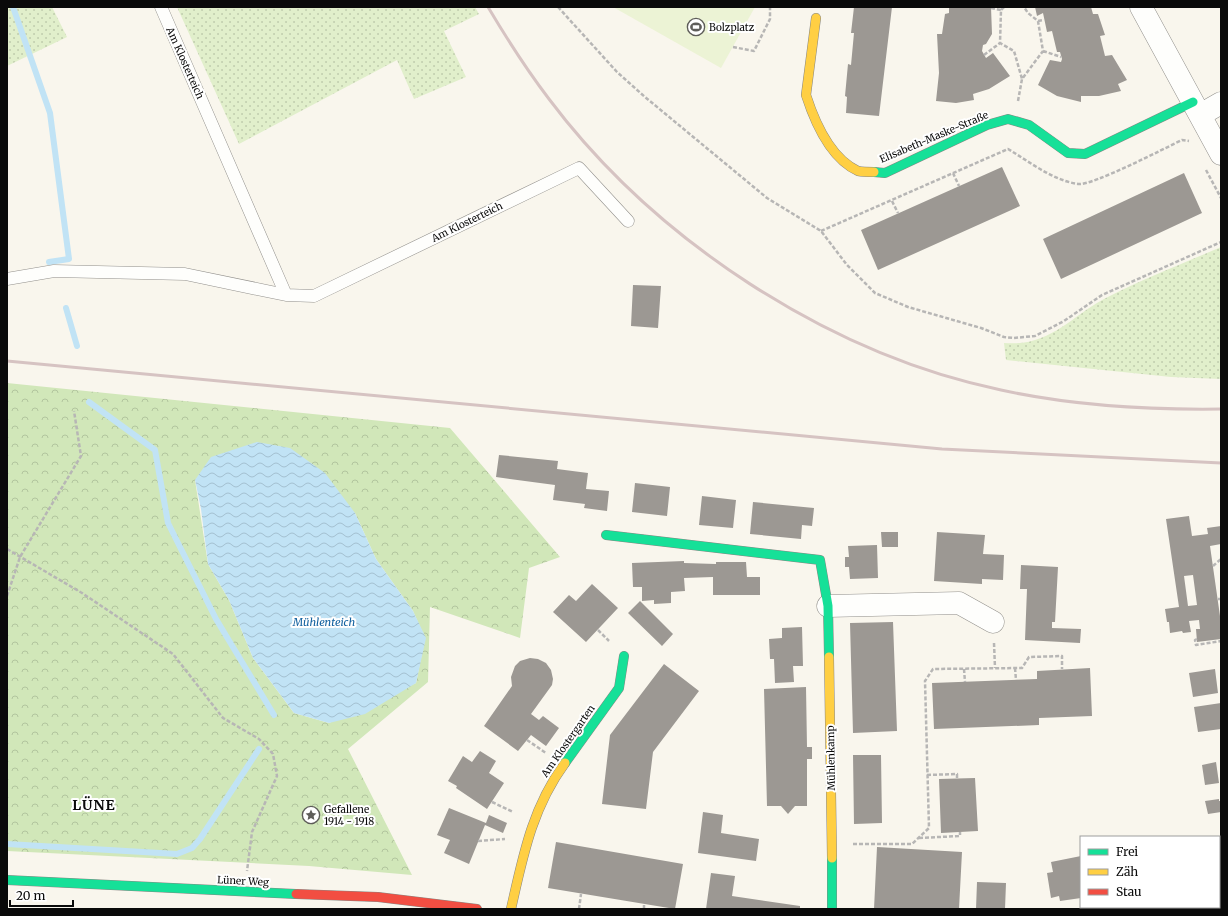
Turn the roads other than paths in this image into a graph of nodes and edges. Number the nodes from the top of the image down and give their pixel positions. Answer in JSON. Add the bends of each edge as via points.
{"nodes":[{"id":1,"x":161,"y":7,"type":"edge"},
{"id":2,"x":1141,"y":7,"type":"edge"},
{"id":3,"x":816,"y":18,"type":"dead end"},
{"id":4,"x":1221,"y":103,"type":"edge"},
{"id":5,"x":1200,"y":116,"type":"junction"},
{"id":6,"x":1221,"y":154,"type":"edge"},
{"id":7,"x":628,"y":221,"type":"dead end"},
{"id":8,"x":7,"y":279,"type":"edge"},
{"id":9,"x":286,"y":294,"type":"junction"},
{"id":10,"x":606,"y":535,"type":"dead end"},
{"id":11,"x":828,"y":606,"type":"junction"},
{"id":12,"x":993,"y":622,"type":"road end"},
{"id":13,"x":624,"y":656,"type":"dead end"},
{"id":14,"x":7,"y":880,"type":"edge"},
{"id":15,"x":477,"y":909,"type":"edge"},
{"id":16,"x":511,"y":909,"type":"edge"},
{"id":17,"x":832,"y":909,"type":"edge"}],
"edges":[{"from":1,"to":9,"type":"lane","name":"Am Klosterteich"},
{"from":2,"to":5,"type":"street"},
{"from":3,"to":5,"type":"street","name":"Elisabeth-Maske-Straße","via":[[806,95],[833,152],[859,171],[885,173],[987,125],[1008,119],[1029,125],[1068,153],[1085,154]]},
{"from":4,"to":5,"type":"street"},
{"from":5,"to":6,"type":"street"},
{"from":7,"to":9,"type":"lane","name":"Am Klosterteich","via":[[579,168],[314,296]]},
{"from":8,"to":9,"type":"lane","name":"Am Klosterteich","via":[[54,271],[185,274]]},
{"from":10,"to":11,"type":"street","name":"Mühlenkamp","via":[[820,560]]},
{"from":11,"to":12,"type":"street","via":[[959,603]]},
{"from":11,"to":17,"type":"street","name":"Mühlenkamp"},
{"from":13,"to":16,"type":"street","name":"Am Klostergarten","via":[[619,688],[563,765],[536,813],[527,838]]},
{"from":14,"to":15,"type":"street","name":"Lüner Weg","via":[[378,897]]}]}
